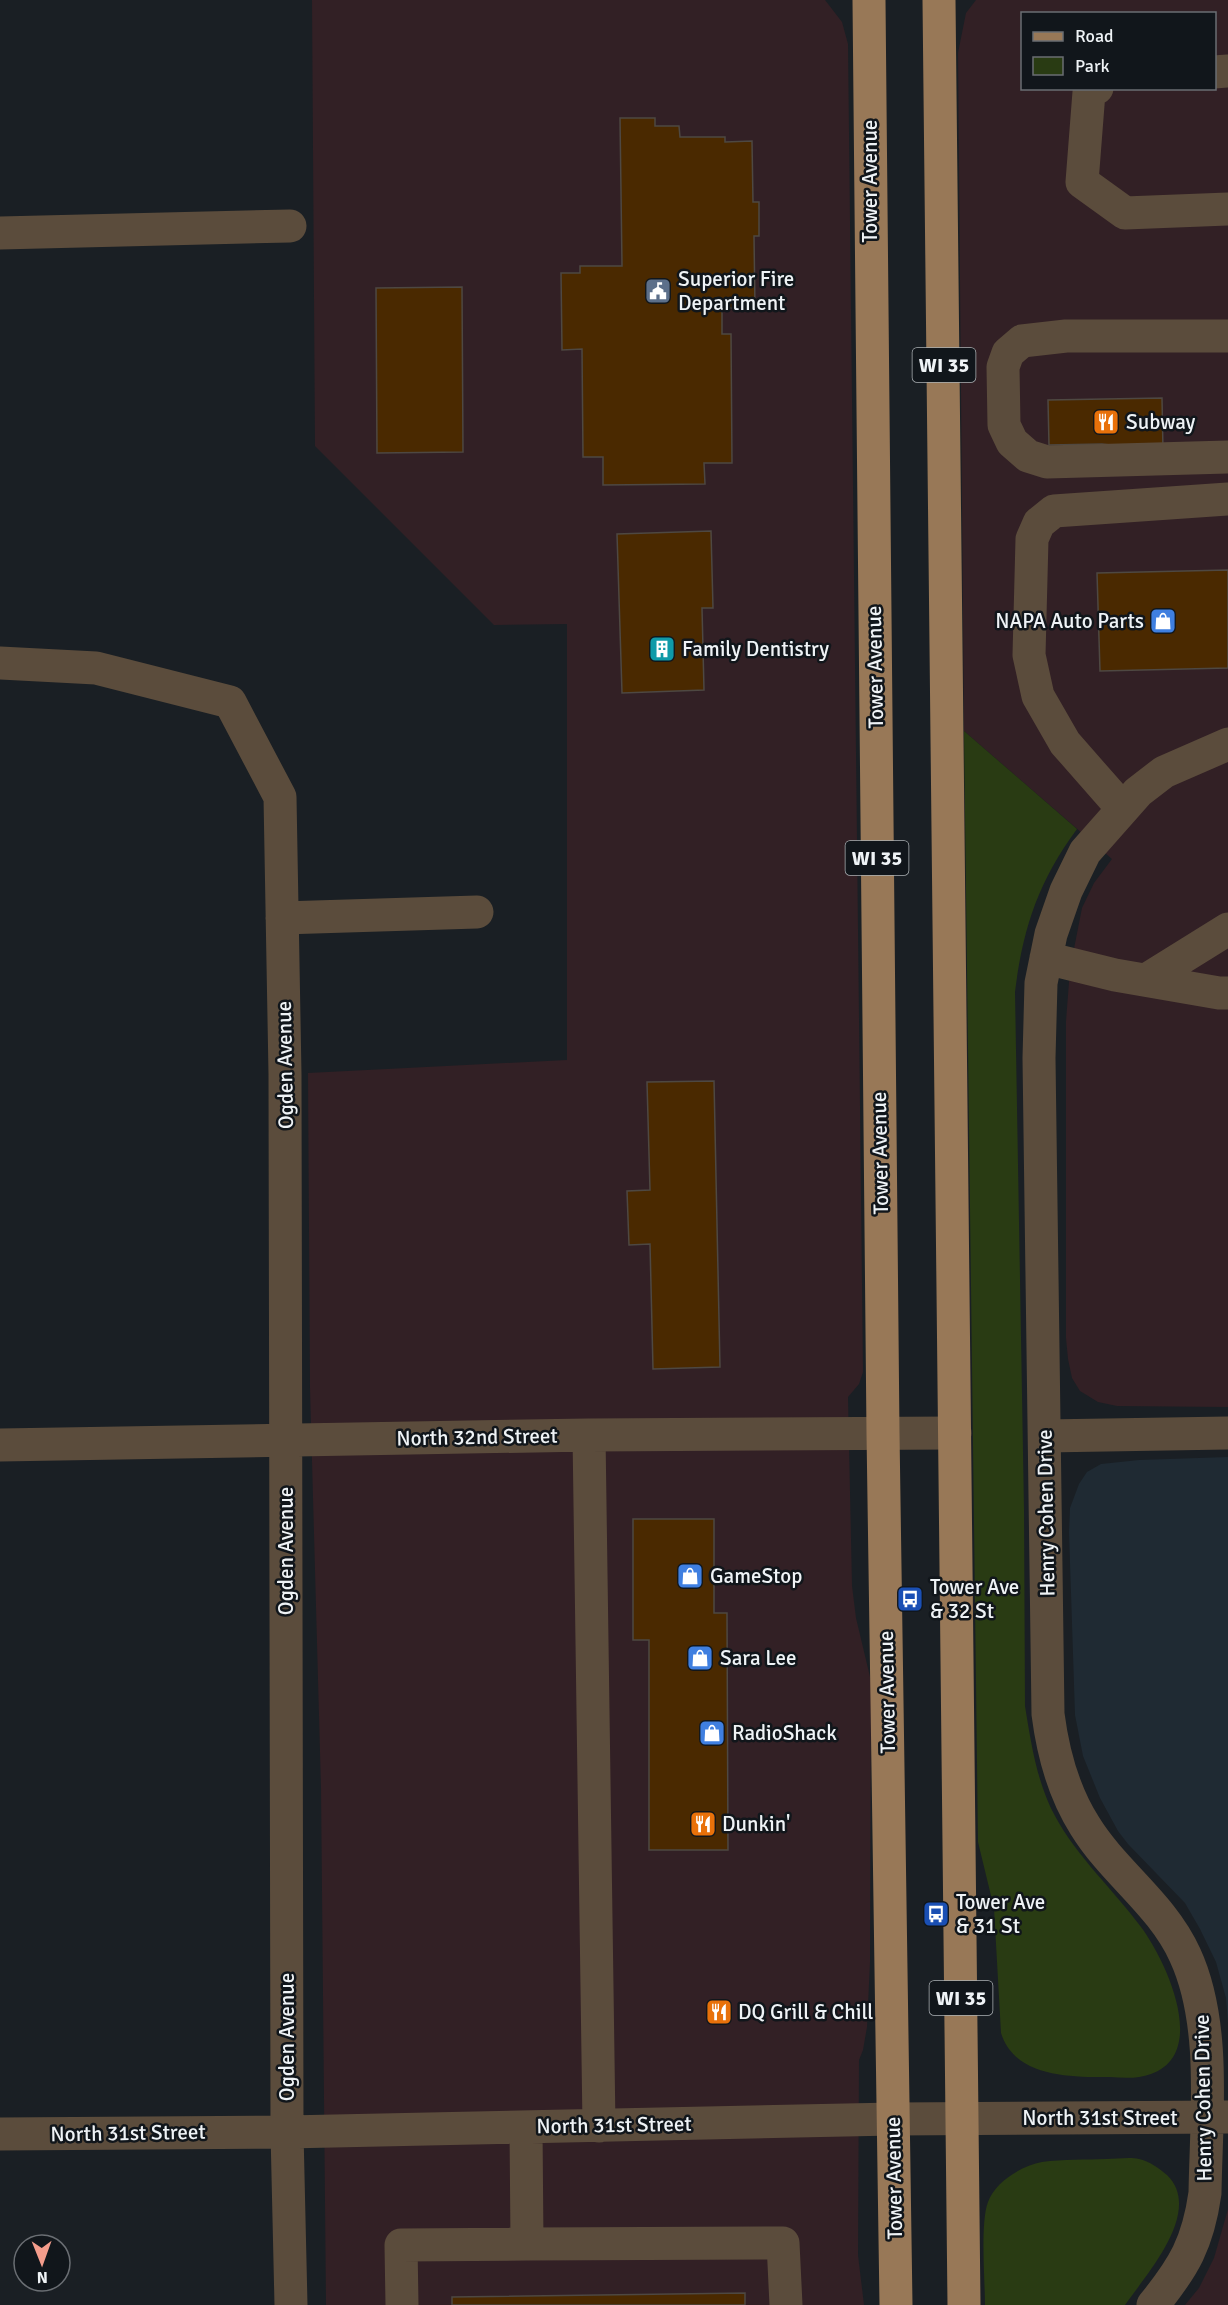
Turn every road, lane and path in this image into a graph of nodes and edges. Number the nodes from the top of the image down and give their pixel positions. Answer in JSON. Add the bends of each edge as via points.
{"nodes":[{"id":1,"x":869,"y":0,"type":"edge"},
{"id":2,"x":939,"y":0,"type":"edge"},
{"id":3,"x":1093,"y":90,"type":"edge"},
{"id":4,"x":1228,"y":209,"type":"edge"},
{"id":5,"x":290,"y":226,"type":"dead end"},
{"id":6,"x":0,"y":232,"type":"edge"},
{"id":7,"x":1228,"y":336,"type":"edge"},
{"id":8,"x":1228,"y":457,"type":"edge"},
{"id":9,"x":1228,"y":499,"type":"edge"},
{"id":10,"x":0,"y":663,"type":"edge"},
{"id":11,"x":1228,"y":744,"type":"edge"},
{"id":12,"x":1123,"y":809,"type":"junction"},
{"id":13,"x":477,"y":912,"type":"dead end"},
{"id":14,"x":282,"y":918,"type":"junction"},
{"id":15,"x":1228,"y":929,"type":"edge"},
{"id":16,"x":1046,"y":958,"type":"junction"},
{"id":17,"x":1146,"y":980,"type":"junction"},
{"id":18,"x":1228,"y":993,"type":"edge"},
{"id":19,"x":883,"y":1433,"type":"junction"},
{"id":20,"x":955,"y":1433,"type":"junction"},
{"id":21,"x":1228,"y":1433,"type":"edge"},
{"id":22,"x":589,"y":1435,"type":"junction"},
{"id":23,"x":1045,"y":1436,"type":"junction"},
{"id":24,"x":286,"y":1441,"type":"junction"},
{"id":25,"x":0,"y":1445,"type":"edge"},
{"id":26,"x":1217,"y":2117,"type":"edge"},
{"id":27,"x":893,"y":2119,"type":"junction"},
{"id":28,"x":962,"y":2119,"type":"junction"},
{"id":29,"x":598,"y":2126,"type":"junction"},
{"id":30,"x":526,"y":2127,"type":"junction"},
{"id":31,"x":287,"y":2132,"type":"junction"},
{"id":32,"x":0,"y":2134,"type":"edge"},
{"id":33,"x":527,"y":2244,"type":"junction"},
{"id":34,"x":291,"y":2305,"type":"edge"},
{"id":35,"x":402,"y":2305,"type":"edge"},
{"id":36,"x":786,"y":2305,"type":"edge"},
{"id":37,"x":896,"y":2305,"type":"edge"},
{"id":38,"x":964,"y":2305,"type":"edge"},
{"id":39,"x":1153,"y":2305,"type":"edge"}],
"edges":[{"from":1,"to":19,"type":"main road","name":"Tower Avenue","number":"WI 35"},
{"from":2,"to":20,"type":"main road","number":"WI 35"},
{"from":3,"to":4,"type":"street","via":[[1089,92],[1082,182],[1125,213]]},
{"from":5,"to":6,"type":"street"},
{"from":7,"to":8,"type":"street","via":[[1066,336],[1022,341],[1008,353],[1003,367],[1004,425],[1012,442],[1028,456],[1047,462]]},
{"from":9,"to":12,"type":"street","via":[[1054,511],[1039,523],[1032,539],[1029,655],[1038,696],[1065,743]]},
{"from":10,"to":14,"type":"street","name":"Ogden Avenue","via":[[96,668],[230,702],[280,797]]},
{"from":11,"to":12,"type":"street","name":"Henry Cohen Drive","via":[[1164,772]]},
{"from":12,"to":16,"type":"street","name":"Henry Cohen Drive","via":[[1086,852],[1066,891]]},
{"from":13,"to":14,"type":"street"},
{"from":14,"to":24,"type":"street","name":"Ogden Avenue"},
{"from":15,"to":17,"type":"street"},
{"from":16,"to":17,"type":"street"},
{"from":16,"to":23,"type":"street","name":"Henry Cohen Drive","via":[[1041,982],[1039,1058]]},
{"from":17,"to":18,"type":"street"},
{"from":19,"to":20,"type":"street","name":"North 32nd Street"},
{"from":19,"to":22,"type":"street","name":"North 32nd Street"},
{"from":19,"to":27,"type":"main road","name":"Tower Avenue","number":"WI 35"},
{"from":20,"to":28,"type":"main road","number":"WI 35"},
{"from":21,"to":23,"type":"street"},
{"from":22,"to":24,"type":"street","name":"North 32nd Street"},
{"from":22,"to":29,"type":"street"},
{"from":23,"to":26,"type":"street","name":"Henry Cohen Drive","via":[[1048,1714],[1052,1740],[1073,1804],[1085,1827],[1156,1909],[1186,1956],[1200,2000]]},
{"from":24,"to":25,"type":"street","name":"North 32nd Street"},
{"from":24,"to":31,"type":"street","name":"Ogden Avenue"},
{"from":26,"to":28,"type":"street","name":"North 31st Street"},
{"from":26,"to":39,"type":"street","name":"Henry Cohen Drive","via":[[1197,2233],[1182,2265]]},
{"from":27,"to":28,"type":"street","name":"North 31st Street"},
{"from":27,"to":29,"type":"street","name":"North 31st Street"},
{"from":27,"to":37,"type":"main road","name":"Tower Avenue","number":"WI 35"},
{"from":28,"to":38,"type":"main road","number":"WI 35"},
{"from":29,"to":30,"type":"street","name":"North 31st Street"},
{"from":30,"to":31,"type":"street","name":"North 31st Street"},
{"from":30,"to":33,"type":"street"},
{"from":31,"to":32,"type":"street","name":"North 31st Street"},
{"from":31,"to":34,"type":"street","name":"Ogden Avenue"},
{"from":33,"to":35,"type":"street","via":[[401,2245]]},
{"from":33,"to":36,"type":"street","via":[[783,2243]]}]}
